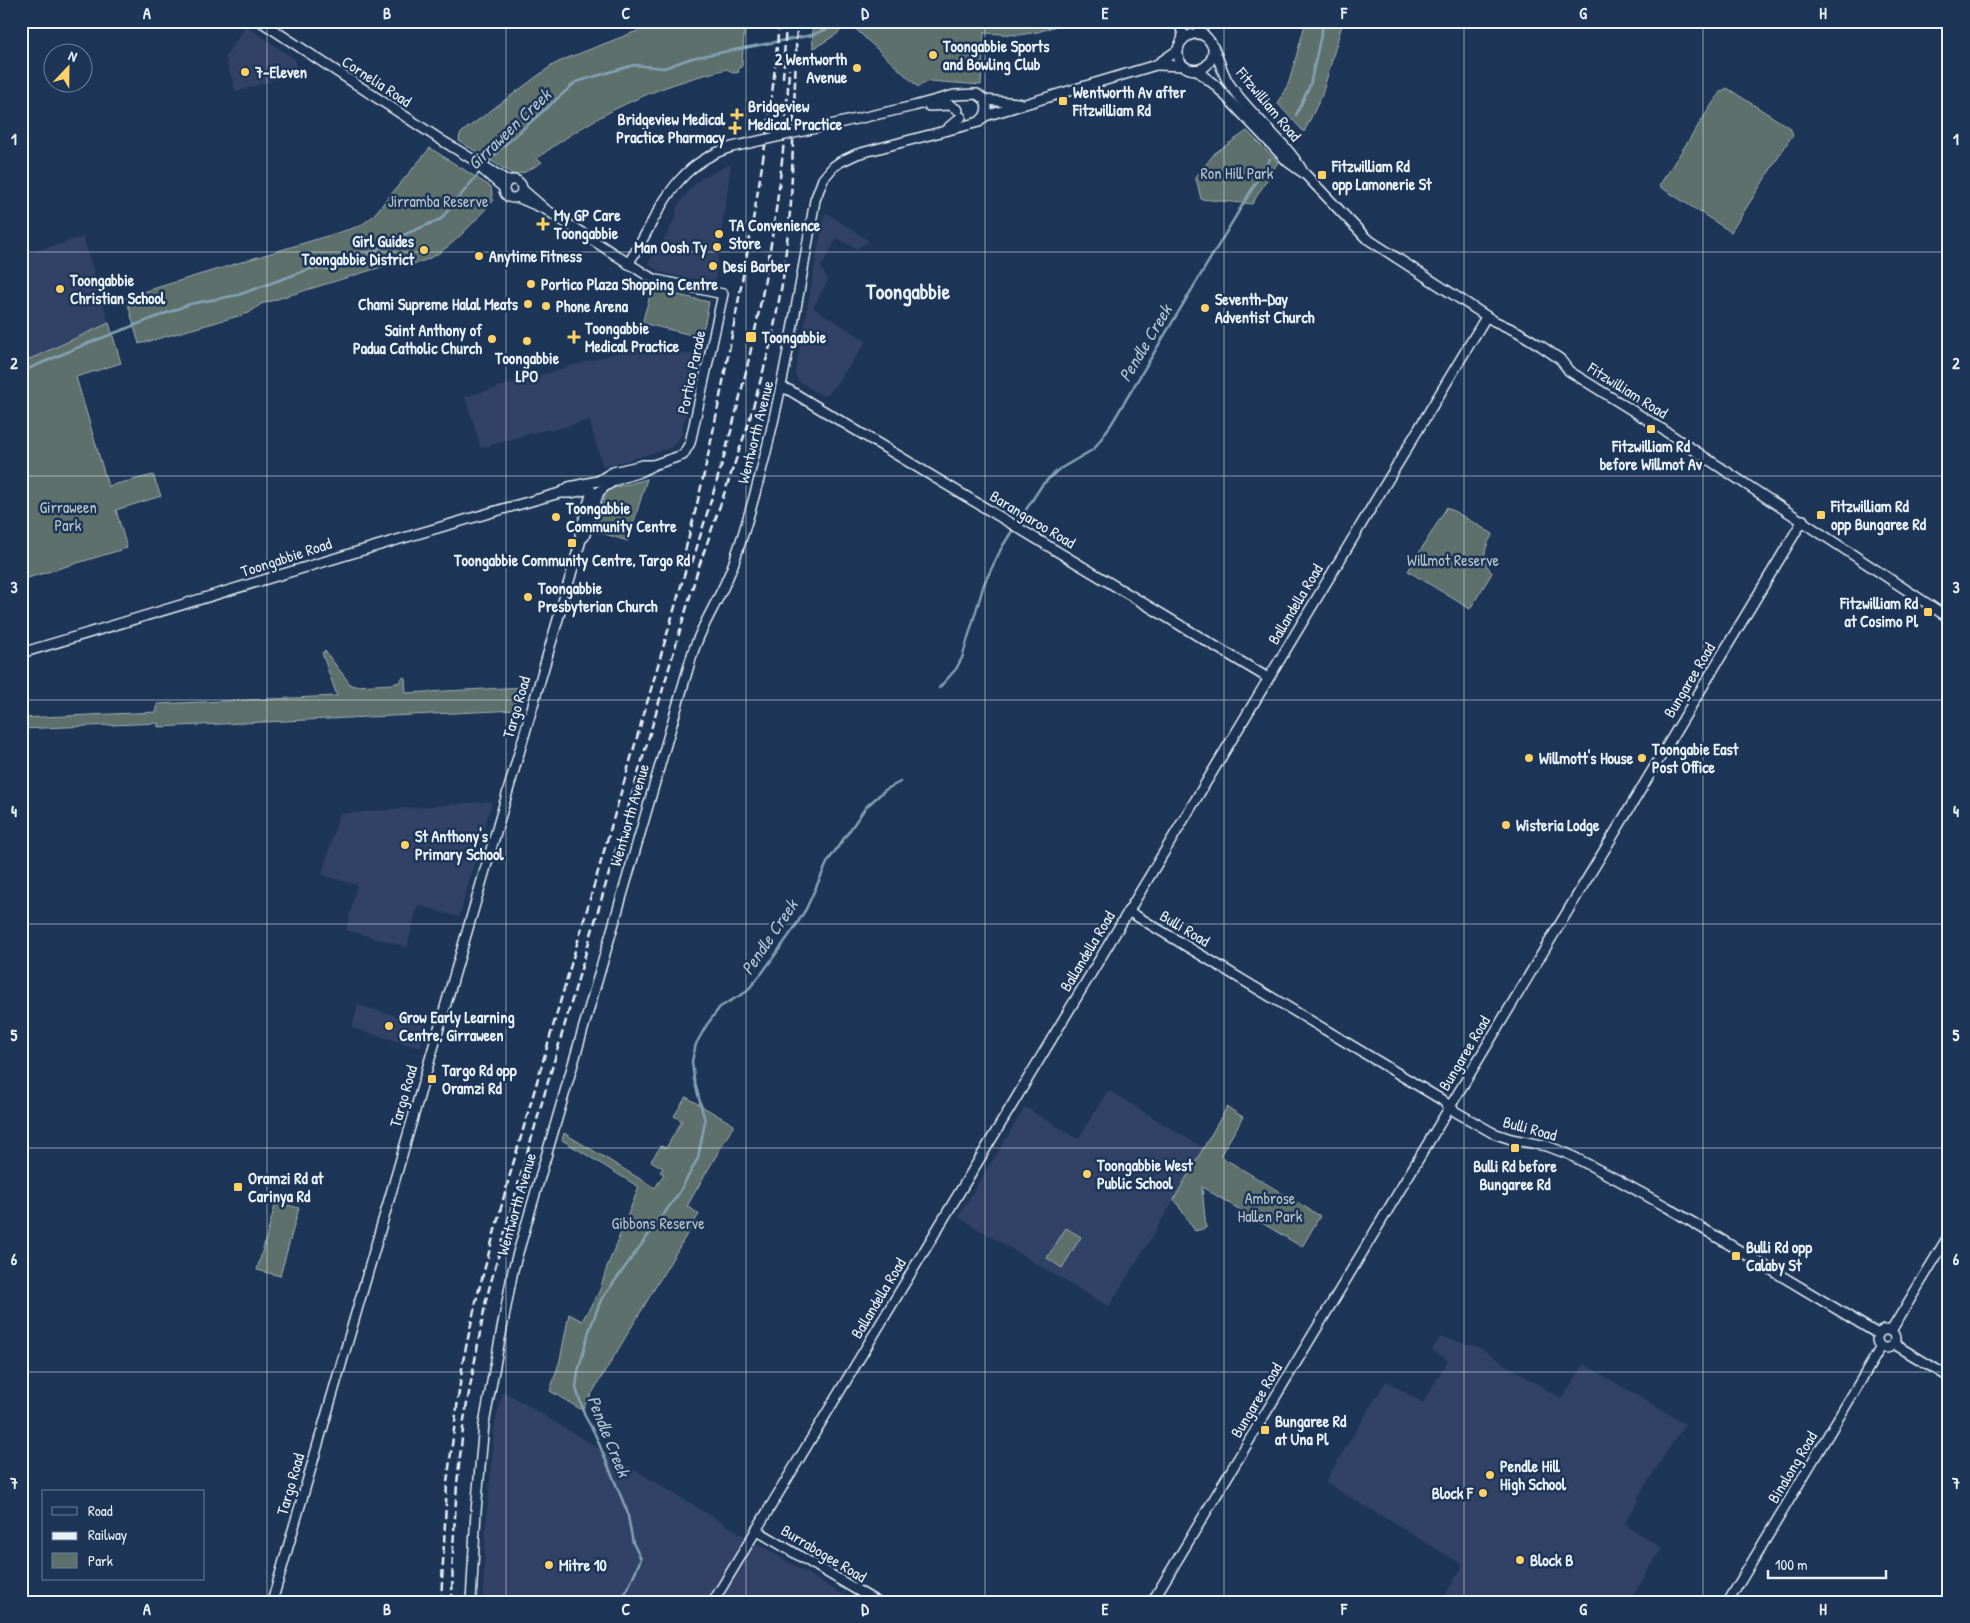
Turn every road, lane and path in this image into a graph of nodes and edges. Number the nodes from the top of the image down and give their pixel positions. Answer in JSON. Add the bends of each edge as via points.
{"nodes":[{"id":1,"x":260,"y":21,"type":"edge"},
{"id":2,"x":1178,"y":21,"type":"edge"},
{"id":3,"x":1193,"y":21,"type":"edge"},
{"id":4,"x":1206,"y":38,"type":"junction"},
{"id":5,"x":1182,"y":40,"type":"junction"},
{"id":6,"x":1178,"y":50,"type":"junction"},
{"id":7,"x":1214,"y":50,"type":"junction"},
{"id":8,"x":1156,"y":65,"type":"junction"},
{"id":9,"x":1184,"y":66,"type":"junction"},
{"id":10,"x":1196,"y":70,"type":"junction"},
{"id":11,"x":970,"y":94,"type":"junction"},
{"id":12,"x":984,"y":100,"type":"junction"},
{"id":13,"x":1024,"y":103,"type":"junction"},
{"id":14,"x":914,"y":106,"type":"junction"},
{"id":15,"x":959,"y":114,"type":"junction"},
{"id":16,"x":985,"y":116,"type":"junction"},
{"id":17,"x":970,"y":123,"type":"junction"},
{"id":18,"x":947,"y":129,"type":"junction"},
{"id":19,"x":1304,"y":174,"type":"junction"},
{"id":20,"x":506,"y":184,"type":"junction"},
{"id":21,"x":519,"y":193,"type":"junction"},
{"id":22,"x":628,"y":264,"type":"junction"},
{"id":23,"x":1486,"y":317,"type":"junction"},
{"id":24,"x":782,"y":388,"type":"junction"},
{"id":25,"x":684,"y":455,"type":"joint"},
{"id":26,"x":595,"y":487,"type":"junction"},
{"id":27,"x":1803,"y":520,"type":"junction"},
{"id":28,"x":1949,"y":618,"type":"edge"},
{"id":29,"x":21,"y":653,"type":"edge"},
{"id":30,"x":1268,"y":678,"type":"junction"},
{"id":31,"x":1128,"y":912,"type":"junction"},
{"id":32,"x":1450,"y":1106,"type":"junction"},
{"id":33,"x":1949,"y":1235,"type":"edge"},
{"id":34,"x":1891,"y":1331,"type":"junction"},
{"id":35,"x":1878,"y":1334,"type":"junction"},
{"id":36,"x":1894,"y":1344,"type":"junction"},
{"id":37,"x":1882,"y":1347,"type":"junction"},
{"id":38,"x":1949,"y":1377,"type":"edge"},
{"id":39,"x":756,"y":1530,"type":"junction"},
{"id":40,"x":272,"y":1602,"type":"edge"},
{"id":41,"x":471,"y":1602,"type":"edge"},
{"id":42,"x":713,"y":1602,"type":"edge"},
{"id":43,"x":877,"y":1602,"type":"edge"},
{"id":44,"x":1152,"y":1602,"type":"edge"},
{"id":45,"x":1728,"y":1602,"type":"edge"}],
"edges":[{"from":1,"to":20,"type":"street","name":"Cornelia Road"},
{"from":2,"to":5,"type":"street"},
{"from":3,"to":4,"type":"street"},
{"from":4,"to":5,"type":"street","via":[[1191,35]]},
{"from":4,"to":7,"type":"street"},
{"from":5,"to":6,"type":"street"},
{"from":6,"to":8,"type":"street"},
{"from":6,"to":9,"type":"street"},
{"from":7,"to":10,"type":"street","via":[[1211,62]]},
{"from":7,"to":19,"type":"street","name":"Fitzwilliam Road","via":[[1236,94],[1294,157]]},
{"from":8,"to":9,"type":"street"},
{"from":8,"to":13,"type":"street"},
{"from":9,"to":10,"type":"street"},
{"from":10,"to":19,"type":"street","name":"Fitzwilliam Road"},
{"from":11,"to":12,"type":"street","via":[[977,94]]},
{"from":11,"to":14,"type":"street"},
{"from":11,"to":15,"type":"street","via":[[961,100]]},
{"from":12,"to":13,"type":"street"},
{"from":12,"to":16,"type":"street"},
{"from":13,"to":16,"type":"street"},
{"from":14,"to":15,"type":"street","via":[[950,105]]},
{"from":14,"to":22,"type":"street","bridge":true,"via":[[732,147],[706,157],[681,177],[670,191]]},
{"from":15,"to":17,"type":"street"},
{"from":15,"to":18,"type":"street","name":"Wentworth Avenue"},
{"from":16,"to":17,"type":"street","via":[[979,122]]},
{"from":17,"to":18,"type":"street","name":"Wentworth Avenue"},
{"from":18,"to":24,"type":"street","name":"Wentworth Avenue","via":[[848,158],[822,179],[815,200]]},
{"from":19,"to":23,"type":"street","name":"Fitzwilliam Road","via":[[1371,242]]},
{"from":20,"to":21,"type":"street","via":[[517,181]]},
{"from":20,"to":21,"type":"street","via":[[504,192],[508,197]]},
{"from":21,"to":22,"type":"street"},
{"from":22,"to":25,"type":"street","name":"Portico Parade","via":[[657,280],[723,294],[690,443]]},
{"from":23,"to":27,"type":"street","name":"Fitzwilliam Road","via":[[1541,346],[1560,359],[1569,371]]},
{"from":23,"to":30,"type":"street","name":"Ballandella Road"},
{"from":24,"to":30,"type":"street","name":"Barangaroo Road"},
{"from":24,"to":41,"type":"street","name":"Wentworth Avenue","via":[[766,457],[734,563],[703,624],[692,655],[518,1251],[484,1424]]},
{"from":25,"to":26,"type":"street","name":"Toongabbie Road"},
{"from":26,"to":29,"type":"street","name":"Toongabbie Road","via":[[569,487],[560,493],[351,552]]},
{"from":26,"to":40,"type":"street","name":"Targo Road"},
{"from":27,"to":28,"type":"street","name":"Fitzwilliam Road"},
{"from":27,"to":32,"type":"street","name":"Bungaree Road"},
{"from":30,"to":31,"type":"street","name":"Ballandella Road"},
{"from":31,"to":32,"type":"street","name":"Bulli Road"},
{"from":31,"to":39,"type":"street","name":"Ballandella Road"},
{"from":32,"to":35,"type":"street","name":"Bulli Road","via":[[1493,1133],[1547,1146],[1668,1207]]},
{"from":32,"to":44,"type":"street","name":"Bungaree Road"},
{"from":33,"to":34,"type":"street"},
{"from":34,"to":35,"type":"street"},
{"from":34,"to":36,"type":"street"},
{"from":35,"to":37,"type":"street","via":[[1877,1342]]},
{"from":36,"to":37,"type":"street"},
{"from":36,"to":38,"type":"street"},
{"from":37,"to":45,"type":"street","name":"Binalong Road"},
{"from":39,"to":42,"type":"street","name":"Ballandella Road"},
{"from":39,"to":43,"type":"street","name":"Burrabogee Road"}]}
